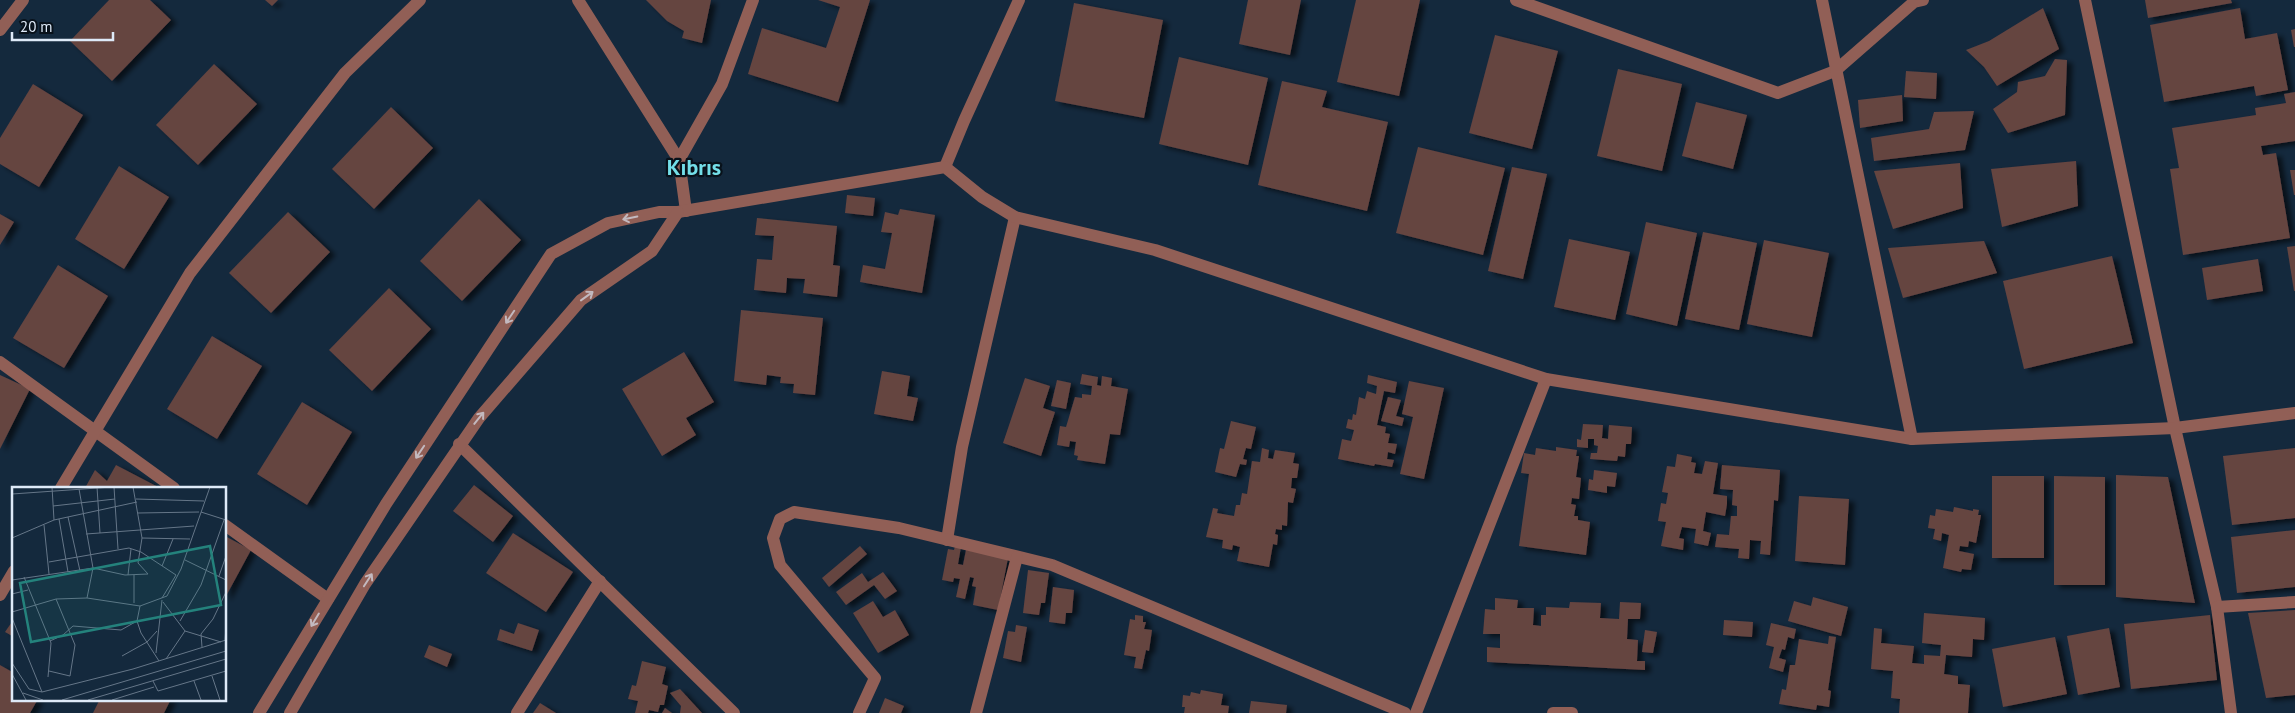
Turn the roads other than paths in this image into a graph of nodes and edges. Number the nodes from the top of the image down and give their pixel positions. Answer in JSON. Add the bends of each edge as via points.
{"nodes":[{"id":1,"x":22,"y":0,"type":"edge"},
{"id":2,"x":420,"y":0,"type":"edge"},
{"id":3,"x":578,"y":0,"type":"edge"},
{"id":4,"x":753,"y":0,"type":"edge"},
{"id":5,"x":1019,"y":0,"type":"edge"},
{"id":6,"x":1516,"y":0,"type":"edge"},
{"id":7,"x":1822,"y":0,"type":"edge"},
{"id":8,"x":1923,"y":0,"type":"edge"},
{"id":9,"x":2085,"y":0,"type":"edge"},
{"id":10,"x":0,"y":30,"type":"edge"},
{"id":11,"x":1836,"y":71,"type":"junction"},
{"id":12,"x":679,"y":160,"type":"junction"},
{"id":13,"x":945,"y":167,"type":"junction"},
{"id":14,"x":682,"y":212,"type":"junction"},
{"id":15,"x":1015,"y":217,"type":"junction"},
{"id":16,"x":0,"y":362,"type":"edge"},
{"id":17,"x":1546,"y":379,"type":"junction"},
{"id":18,"x":2295,"y":413,"type":"edge"},
{"id":19,"x":2176,"y":428,"type":"junction"},
{"id":20,"x":94,"y":430,"type":"junction"},
{"id":21,"x":1912,"y":439,"type":"junction"},
{"id":22,"x":459,"y":444,"type":"junction"},
{"id":23,"x":62,"y":487,"type":"edge"},
{"id":24,"x":173,"y":487,"type":"edge"},
{"id":25,"x":226,"y":526,"type":"edge"},
{"id":26,"x":947,"y":540,"type":"junction"},
{"id":27,"x":1017,"y":557,"type":"junction"},
{"id":28,"x":12,"y":574,"type":"edge"},
{"id":29,"x":600,"y":581,"type":"junction"},
{"id":30,"x":0,"y":595,"type":"edge"},
{"id":31,"x":328,"y":599,"type":"junction"},
{"id":32,"x":2295,"y":602,"type":"edge"},
{"id":33,"x":2217,"y":607,"type":"junction"},
{"id":34,"x":258,"y":713,"type":"edge"},
{"id":35,"x":290,"y":713,"type":"edge"},
{"id":36,"x":517,"y":713,"type":"edge"},
{"id":37,"x":734,"y":713,"type":"edge"},
{"id":38,"x":859,"y":713,"type":"edge"},
{"id":39,"x":976,"y":713,"type":"edge"},
{"id":40,"x":1405,"y":713,"type":"edge"},
{"id":41,"x":1416,"y":713,"type":"edge"},
{"id":42,"x":1553,"y":713,"type":"edge"},
{"id":43,"x":1568,"y":713,"type":"edge"},
{"id":44,"x":1572,"y":713,"type":"edge"},
{"id":45,"x":2231,"y":713,"type":"edge"}],
"edges":[{"from":1,"to":10,"type":"street"},
{"from":2,"to":20,"type":"street","via":[[345,73],[190,273]]},
{"from":3,"to":12,"type":"street"},
{"from":4,"to":12,"type":"street","via":[[722,84]]},
{"from":5,"to":13,"type":"street"},
{"from":6,"to":11,"type":"street","via":[[1778,93]]},
{"from":7,"to":11,"type":"street"},
{"from":8,"to":11,"type":"street","via":[[1914,2]]},
{"from":9,"to":19,"type":"street"},
{"from":11,"to":21,"type":"street"},
{"from":12,"to":14,"type":"street"},
{"from":13,"to":14,"type":"street"},
{"from":13,"to":15,"type":"street","via":[[982,197]]},
{"from":22,"to":14,"type":"street","one_way":true,"via":[[581,300],[652,251]]},
{"from":14,"to":31,"type":"street","one_way":true,"via":[[659,212],[608,223],[551,254],[391,496]]},
{"from":15,"to":17,"type":"street","via":[[1156,250]]},
{"from":15,"to":26,"type":"street","via":[[962,447]]},
{"from":16,"to":20,"type":"street"},
{"from":17,"to":21,"type":"street"},
{"from":17,"to":41,"type":"street"},
{"from":18,"to":19,"type":"street"},
{"from":19,"to":21,"type":"street"},
{"from":19,"to":33,"type":"street"},
{"from":20,"to":23,"type":"street"},
{"from":20,"to":24,"type":"street"},
{"from":22,"to":29,"type":"street"},
{"from":35,"to":22,"type":"street","one_way":true,"via":[[366,584]]},
{"from":25,"to":31,"type":"street"},
{"from":26,"to":27,"type":"street"},
{"from":26,"to":38,"type":"street","via":[[899,528],[794,512],[780,519],[773,538],[780,565],[875,678]]},
{"from":27,"to":39,"type":"street"},
{"from":27,"to":40,"type":"street","via":[[1052,565]]},
{"from":28,"to":30,"type":"street"},
{"from":29,"to":36,"type":"street"},
{"from":29,"to":37,"type":"street"},
{"from":31,"to":34,"type":"street","one_way":true},
{"from":32,"to":33,"type":"street"},
{"from":33,"to":45,"type":"street"},
{"from":42,"to":43,"type":"street"},
{"from":43,"to":44,"type":"street"}]}
